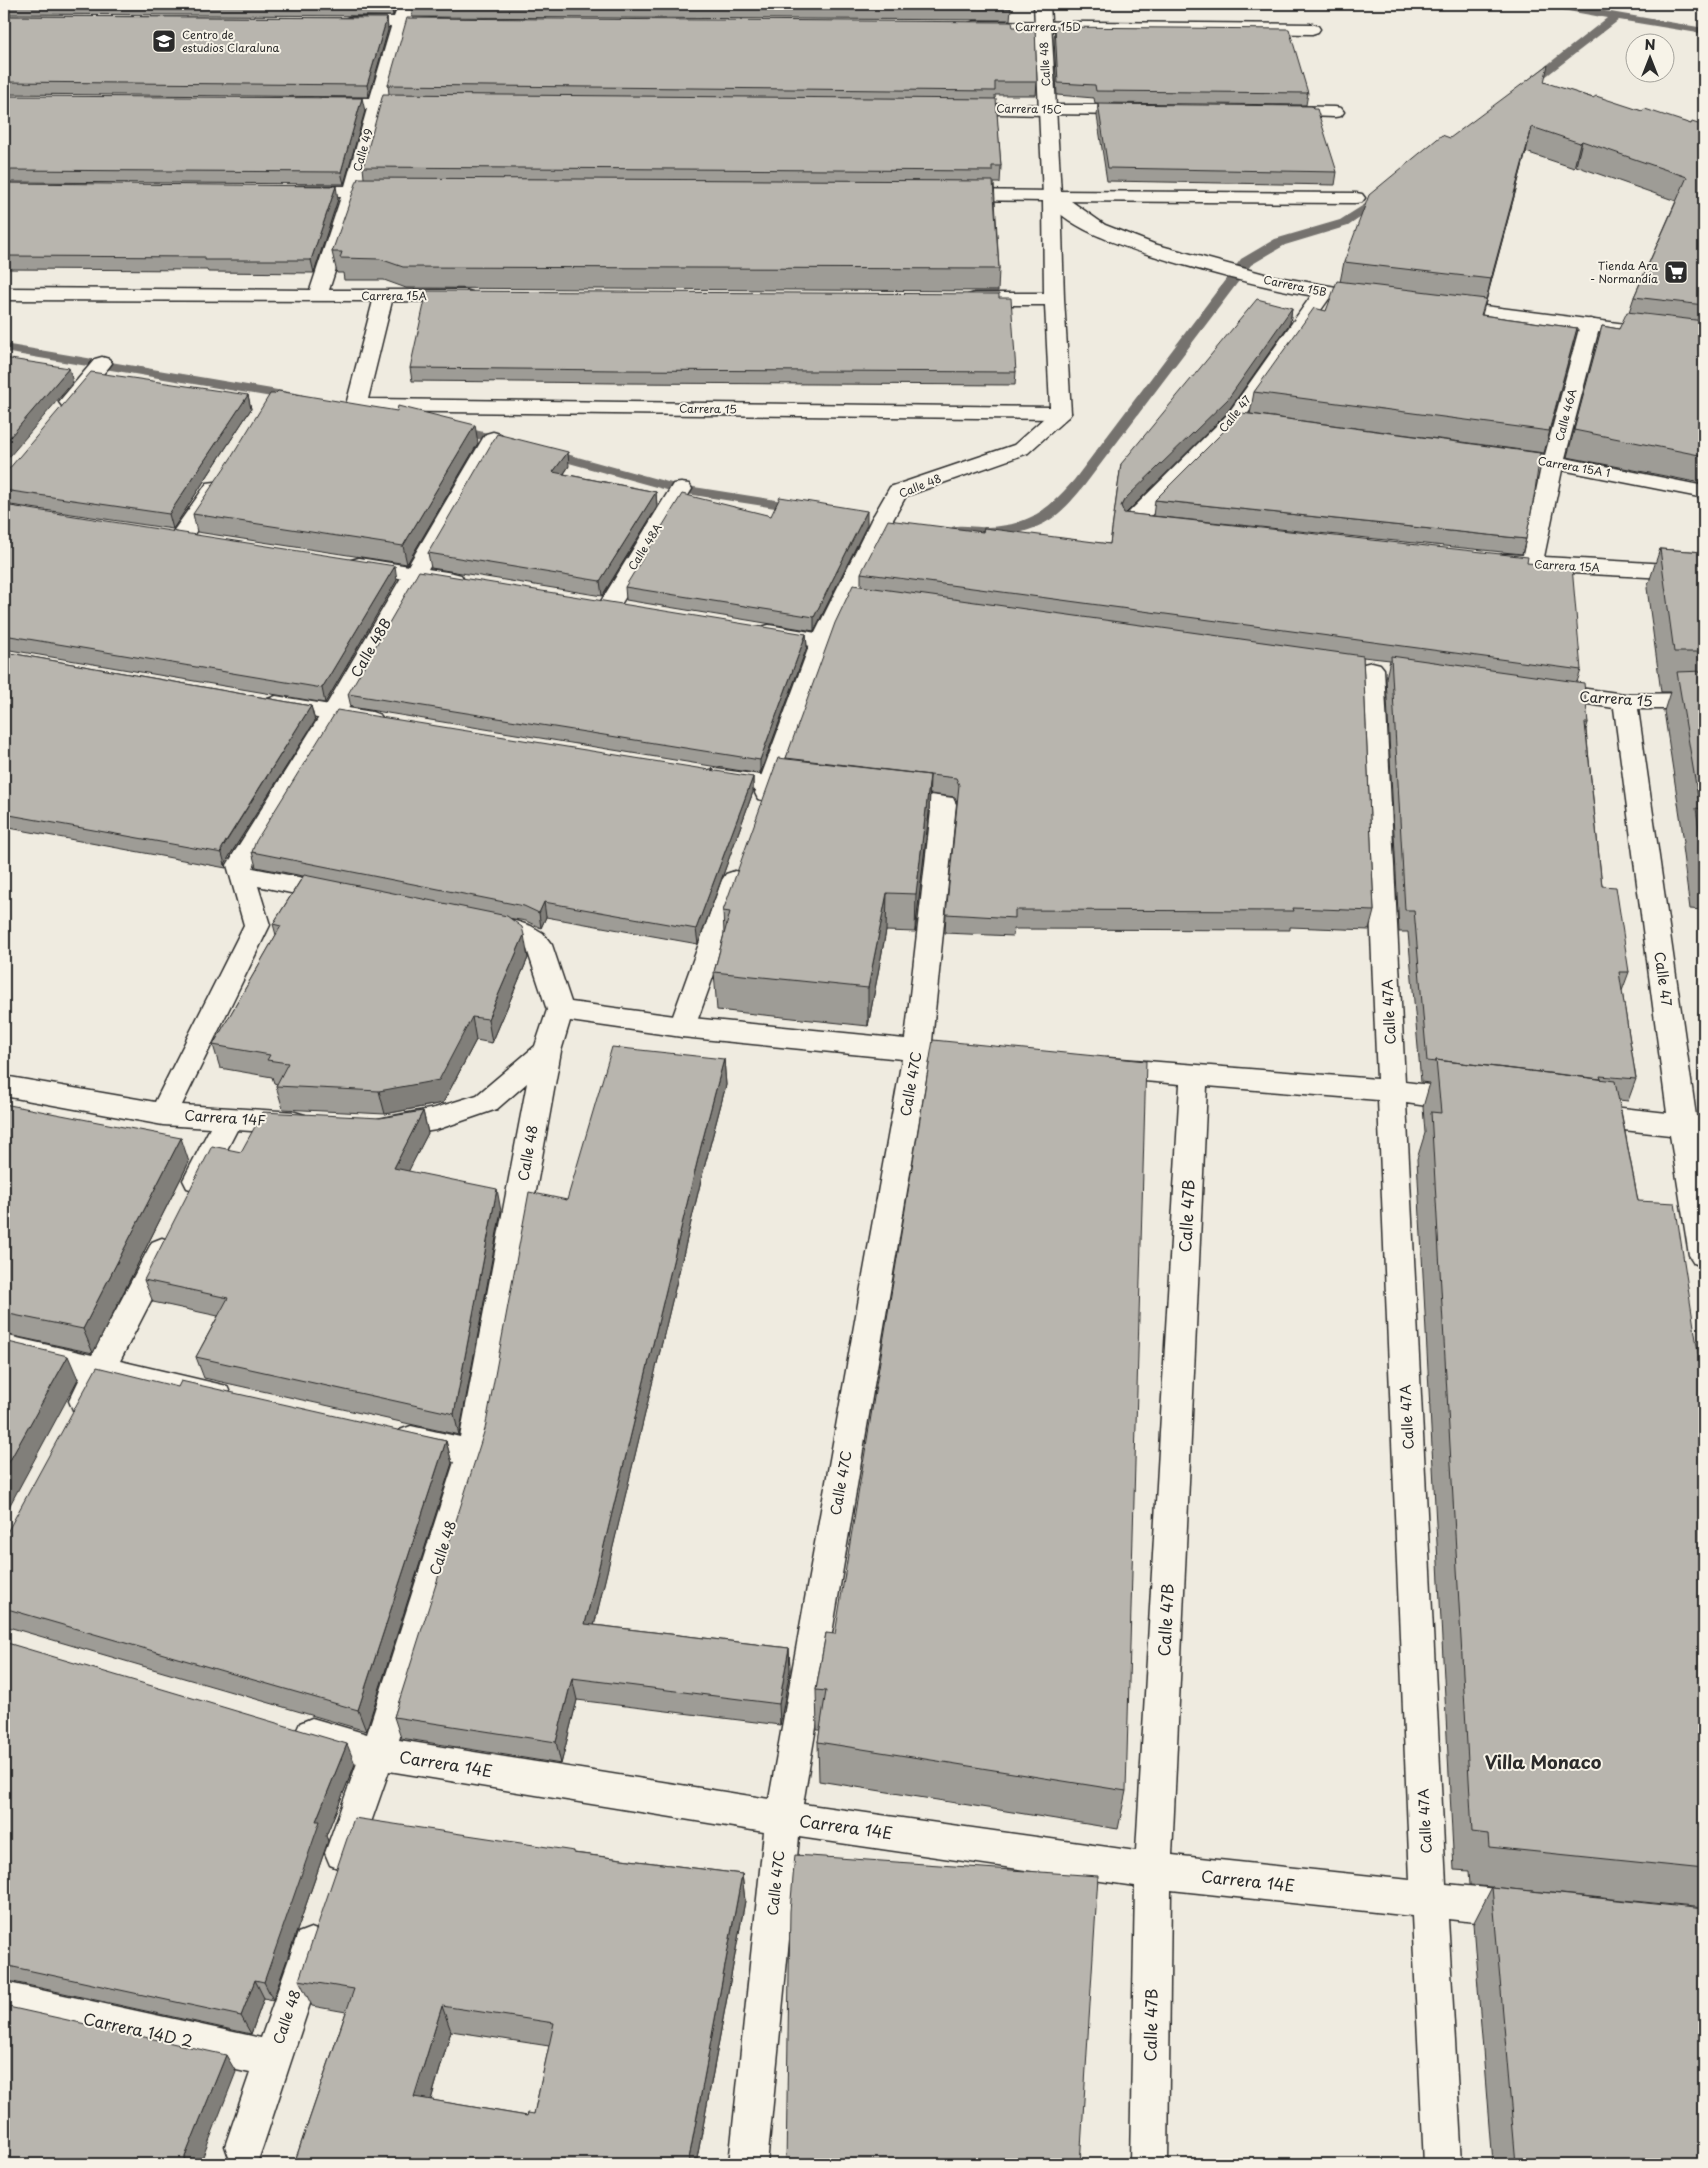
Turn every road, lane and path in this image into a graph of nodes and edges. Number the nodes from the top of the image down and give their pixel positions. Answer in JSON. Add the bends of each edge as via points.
{"nodes":[{"id":1,"x":406,"y":4,"type":"edge"},
{"id":2,"x":1042,"y":4,"type":"edge"},
{"id":3,"x":331,"y":22,"type":"edge"},
{"id":4,"x":401,"y":22,"type":"junction"},
{"id":5,"x":460,"y":22,"type":"edge"},
{"id":6,"x":964,"y":26,"type":"edge"},
{"id":7,"x":1043,"y":26,"type":"junction"},
{"id":8,"x":1312,"y":29,"type":"dead end"},
{"id":9,"x":308,"y":103,"type":"edge"},
{"id":10,"x":377,"y":103,"type":"junction"},
{"id":11,"x":436,"y":104,"type":"edge"},
{"id":12,"x":938,"y":108,"type":"edge"},
{"id":13,"x":1047,"y":110,"type":"junction"},
{"id":14,"x":1156,"y":110,"type":"edge"},
{"id":15,"x":1265,"y":111,"type":"edge"},
{"id":16,"x":1335,"y":112,"type":"dead end"},
{"id":17,"x":282,"y":191,"type":"edge"},
{"id":18,"x":352,"y":192,"type":"junction"},
{"id":19,"x":411,"y":192,"type":"edge"},
{"id":20,"x":943,"y":195,"type":"edge"},
{"id":21,"x":1052,"y":196,"type":"junction"},
{"id":22,"x":1356,"y":198,"type":"dead end"},
{"id":23,"x":1323,"y":293,"type":"junction"},
{"id":24,"x":4,"y":294,"type":"edge"},
{"id":25,"x":318,"y":295,"type":"junction"},
{"id":26,"x":384,"y":296,"type":"junction"},
{"id":27,"x":484,"y":296,"type":"edge"},
{"id":28,"x":954,"y":299,"type":"edge"},
{"id":29,"x":1054,"y":300,"type":"junction"},
{"id":30,"x":1392,"y":301,"type":"edge"},
{"id":31,"x":1422,"y":305,"type":"edge"},
{"id":32,"x":1590,"y":325,"type":"junction"},
{"id":33,"x":1704,"y":340,"type":"edge"},
{"id":34,"x":102,"y":363,"type":"dead end"},
{"id":35,"x":1061,"y":413,"type":"junction"},
{"id":36,"x":59,"y":414,"type":"edge"},
{"id":37,"x":493,"y":438,"type":"edge"},
{"id":38,"x":1485,"y":453,"type":"edge"},
{"id":39,"x":1553,"y":462,"type":"junction"},
{"id":40,"x":223,"y":476,"type":"edge"},
{"id":41,"x":681,"y":489,"type":"dead end"},
{"id":42,"x":1704,"y":492,"type":"edge"},
{"id":43,"x":1161,"y":525,"type":"edge"},
{"id":44,"x":180,"y":538,"type":"edge"},
{"id":45,"x":1483,"y":559,"type":"edge"},
{"id":46,"x":335,"y":562,"type":"edge"},
{"id":47,"x":1532,"y":564,"type":"junction"},
{"id":48,"x":413,"y":574,"type":"junction"},
{"id":49,"x":1704,"y":574,"type":"edge"},
{"id":50,"x":472,"y":583,"type":"edge"},
{"id":51,"x":609,"y":606,"type":"edge"},
{"id":52,"x":744,"y":628,"type":"edge"},
{"id":53,"x":822,"y":640,"type":"junction"},
{"id":54,"x":1372,"y":669,"type":"dead end"},
{"id":55,"x":1528,"y":689,"type":"edge"},
{"id":56,"x":256,"y":701,"type":"edge"},
{"id":57,"x":1704,"y":701,"type":"edge"},
{"id":58,"x":1625,"y":702,"type":"junction"},
{"id":59,"x":333,"y":714,"type":"junction"},
{"id":60,"x":391,"y":724,"type":"edge"},
{"id":61,"x":692,"y":773,"type":"edge"},
{"id":62,"x":769,"y":785,"type":"junction"},
{"id":63,"x":828,"y":792,"type":"edge"},
{"id":64,"x":866,"y":796,"type":"edge"},
{"id":65,"x":759,"y":813,"type":"edge"},
{"id":66,"x":742,"y":860,"type":"edge"},
{"id":67,"x":243,"y":865,"type":"junction"},
{"id":68,"x":355,"y":898,"type":"edge"},
{"id":69,"x":470,"y":921,"type":"edge"},
{"id":70,"x":560,"y":1010,"type":"junction"},
{"id":71,"x":682,"y":1027,"type":"junction"},
{"id":72,"x":547,"y":1051,"type":"junction"},
{"id":73,"x":917,"y":1051,"type":"junction"},
{"id":74,"x":957,"y":1054,"type":"edge"},
{"id":75,"x":1085,"y":1066,"type":"edge"},
{"id":76,"x":1194,"y":1076,"type":"junction"},
{"id":77,"x":4,"y":1086,"type":"edge"},
{"id":78,"x":1393,"y":1092,"type":"junction"},
{"id":79,"x":1490,"y":1103,"type":"edge"},
{"id":80,"x":1557,"y":1111,"type":"edge"},
{"id":81,"x":163,"y":1114,"type":"junction"},
{"id":82,"x":228,"y":1119,"type":"junction"},
{"id":83,"x":316,"y":1124,"type":"edge"},
{"id":84,"x":365,"y":1126,"type":"edge"},
{"id":85,"x":1694,"y":1127,"type":"edge"},
{"id":86,"x":187,"y":1200,"type":"edge"},
{"id":87,"x":174,"y":1226,"type":"edge"},
{"id":88,"x":1704,"y":1256,"type":"edge"},
{"id":89,"x":4,"y":1348,"type":"edge"},
{"id":90,"x":102,"y":1369,"type":"junction"},
{"id":91,"x":245,"y":1401,"type":"edge"},
{"id":92,"x":74,"y":1420,"type":"edge"},
{"id":93,"x":388,"y":1433,"type":"edge"},
{"id":94,"x":473,"y":1453,"type":"junction"},
{"id":95,"x":282,"y":1725,"type":"edge"},
{"id":96,"x":378,"y":1753,"type":"junction"},
{"id":97,"x":783,"y":1818,"type":"junction"},
{"id":98,"x":1153,"y":1871,"type":"junction"},
{"id":99,"x":333,"y":1883,"type":"edge"},
{"id":100,"x":1429,"y":1900,"type":"junction"},
{"id":101,"x":1547,"y":1912,"type":"edge"},
{"id":102,"x":320,"y":1920,"type":"edge"},
{"id":103,"x":4,"y":2001,"type":"edge"},
{"id":104,"x":272,"y":2059,"type":"junction"},
{"id":105,"x":244,"y":2146,"type":"dead end"},
{"id":106,"x":748,"y":2164,"type":"edge"},
{"id":107,"x":1149,"y":2164,"type":"edge"},
{"id":108,"x":1443,"y":2164,"type":"edge"}],
"edges":[{"from":1,"to":4,"type":"street","name":"Calle 49"},
{"from":2,"to":7,"type":"street","name":"Calle 48"},
{"from":3,"to":4,"type":"street"},
{"from":4,"to":5,"type":"street"},
{"from":4,"to":10,"type":"street","name":"Calle 49"},
{"from":6,"to":7,"type":"street","name":"Carrera 15D"},
{"from":7,"to":8,"type":"street","name":"Carrera 15D"},
{"from":7,"to":13,"type":"street","name":"Calle 48"},
{"from":9,"to":10,"type":"street"},
{"from":10,"to":11,"type":"street"},
{"from":10,"to":18,"type":"street","name":"Calle 49"},
{"from":12,"to":13,"type":"street","name":"Carrera 15C"},
{"from":13,"to":14,"type":"street","name":"Carrera 15C"},
{"from":13,"to":21,"type":"street","name":"Calle 48"},
{"from":15,"to":16,"type":"street"},
{"from":17,"to":18,"type":"street"},
{"from":18,"to":19,"type":"street"},
{"from":18,"to":25,"type":"street","name":"Calle 49"},
{"from":20,"to":21,"type":"street"},
{"from":21,"to":22,"type":"street"},
{"from":21,"to":23,"type":"street","name":"Carrera 15B","via":[[1099,229],[1144,247],[1223,271]]},
{"from":21,"to":29,"type":"street","name":"Calle 48"},
{"from":23,"to":30,"type":"street","name":"Carrera 15B"},
{"from":23,"to":43,"type":"street","name":"Calle 47","via":[[1244,420],[1132,522]]},
{"from":24,"to":25,"type":"street","name":"Carrera 15A"},
{"from":25,"to":26,"type":"street","name":"Carrera 15A"},
{"from":26,"to":27,"type":"street","name":"Carrera 15A"},
{"from":26,"to":35,"type":"street","name":"Carrera 15","via":[[356,406]]},
{"from":28,"to":29,"type":"street"},
{"from":29,"to":35,"type":"street","name":"Calle 48"},
{"from":31,"to":32,"type":"street"},
{"from":32,"to":33,"type":"street"},
{"from":32,"to":39,"type":"street","name":"Calle 46A"},
{"from":34,"to":36,"type":"street"},
{"from":35,"to":53,"type":"street","name":"Calle 48","via":[[1021,449],[898,492],[882,520],[854,596]]},
{"from":37,"to":48,"type":"street","name":"Calle 48B"},
{"from":38,"to":39,"type":"street","name":"Carrera 15A 1"},
{"from":39,"to":42,"type":"street","name":"Carrera 15A 1"},
{"from":39,"to":47,"type":"street","name":"Calle 46A"},
{"from":40,"to":44,"type":"street"},
{"from":41,"to":51,"type":"street","name":"Calle 48A"},
{"from":45,"to":47,"type":"street","name":"Carrera 15A"},
{"from":46,"to":48,"type":"street"},
{"from":47,"to":49,"type":"street","name":"Carrera 15A"},
{"from":48,"to":50,"type":"street"},
{"from":48,"to":59,"type":"street","name":"Calle 48B"},
{"from":52,"to":53,"type":"street"},
{"from":53,"to":62,"type":"street","name":"Calle 48"},
{"from":54,"to":78,"type":"street","name":"Calle 47A"},
{"from":55,"to":58,"type":"street","name":"Carrera 15"},
{"from":56,"to":59,"type":"street"},
{"from":57,"to":58,"type":"street","name":"Carrera 15"},
{"from":58,"to":85,"type":"street","name":"Calle 47"},
{"from":59,"to":60,"type":"street"},
{"from":59,"to":67,"type":"street","name":"Calle 48B"},
{"from":61,"to":62,"type":"street"},
{"from":62,"to":63,"type":"street"},
{"from":62,"to":65,"type":"street","name":"Calle 48"},
{"from":64,"to":73,"type":"street","name":"Calle 47C","via":[[944,804]]},
{"from":66,"to":71,"type":"street"},
{"from":67,"to":68,"type":"street"},
{"from":67,"to":81,"type":"street","via":[[257,925]]},
{"from":69,"to":70,"type":"street","via":[[517,930],[531,937],[539,945]]},
{"from":70,"to":71,"type":"street"},
{"from":70,"to":72,"type":"street","name":"Calle 48"},
{"from":71,"to":73,"type":"street"},
{"from":72,"to":84,"type":"street","via":[[487,1102],[436,1119],[385,1127]]},
{"from":72,"to":94,"type":"street","name":"Calle 48"},
{"from":73,"to":74,"type":"street"},
{"from":73,"to":97,"type":"street","name":"Calle 47C"},
{"from":75,"to":76,"type":"street"},
{"from":76,"to":78,"type":"street"},
{"from":76,"to":98,"type":"street","name":"Calle 47B"},
{"from":77,"to":81,"type":"street","name":"Carrera 14F"},
{"from":78,"to":79,"type":"street"},
{"from":78,"to":100,"type":"street","name":"Calle 47A"},
{"from":80,"to":85,"type":"street"},
{"from":81,"to":82,"type":"street","name":"Carrera 14F"},
{"from":82,"to":83,"type":"street","name":"Carrera 14F"},
{"from":82,"to":86,"type":"street"},
{"from":85,"to":88,"type":"street","name":"Calle 47"},
{"from":87,"to":90,"type":"street"},
{"from":89,"to":90,"type":"street"},
{"from":90,"to":91,"type":"street"},
{"from":90,"to":92,"type":"street"},
{"from":93,"to":94,"type":"street"},
{"from":94,"to":96,"type":"street","name":"Calle 48"},
{"from":95,"to":96,"type":"street","name":"Carrera 14E"},
{"from":96,"to":97,"type":"street","name":"Carrera 14E"},
{"from":96,"to":99,"type":"street","name":"Calle 48"},
{"from":97,"to":98,"type":"street","name":"Carrera 14E"},
{"from":97,"to":106,"type":"street","name":"Calle 47C"},
{"from":98,"to":100,"type":"street","name":"Carrera 14E"},
{"from":98,"to":107,"type":"street","name":"Calle 47B"},
{"from":100,"to":101,"type":"street","name":"Carrera 14E"},
{"from":100,"to":108,"type":"street","name":"Calle 47A"},
{"from":102,"to":104,"type":"street","name":"Calle 48"},
{"from":103,"to":104,"type":"street","name":"Carrera 14D 2"},
{"from":104,"to":105,"type":"street","name":"Calle 48"}]}
